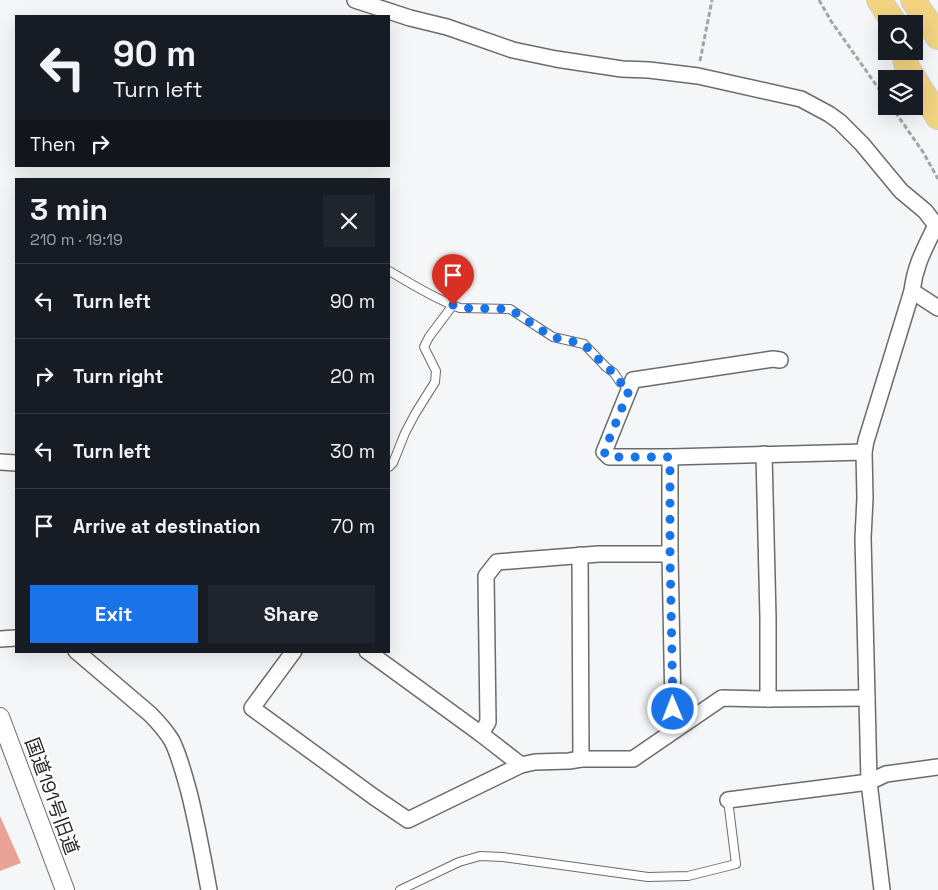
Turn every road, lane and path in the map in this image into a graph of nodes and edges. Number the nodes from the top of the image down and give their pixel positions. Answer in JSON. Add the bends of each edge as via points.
{"nodes":[{"id":1,"x":355,"y":0,"type":"edge"},
{"id":2,"x":712,"y":0,"type":"edge"},
{"id":3,"x":819,"y":0,"type":"edge"},
{"id":4,"x":879,"y":0,"type":"edge"},
{"id":5,"x":913,"y":0,"type":"edge"},
{"id":6,"x":889,"y":15,"type":"edge"},
{"id":7,"x":938,"y":37,"type":"edge"},
{"id":8,"x":905,"y":60,"type":"edge"},
{"id":9,"x":920,"y":60,"type":"edge"},
{"id":10,"x":698,"y":76,"type":"junction"},
{"id":11,"x":938,"y":87,"type":"edge"},
{"id":12,"x":878,"y":89,"type":"edge"},
{"id":13,"x":897,"y":115,"type":"edge"},
{"id":14,"x":938,"y":117,"type":"edge"},
{"id":15,"x":938,"y":179,"type":"edge"},
{"id":16,"x":937,"y":226,"type":"edge"},
{"id":17,"x":390,"y":272,"type":"edge"},
{"id":18,"x":912,"y":291,"type":"junction"},
{"id":19,"x":453,"y":305,"type":"junction"},
{"id":20,"x":938,"y":308,"type":"edge"},
{"id":21,"x":780,"y":360,"type":"dead end"},
{"id":22,"x":630,"y":388,"type":"junction"},
{"id":23,"x":864,"y":452,"type":"junction"},
{"id":24,"x":764,"y":454,"type":"junction"},
{"id":25,"x":670,"y":457,"type":"junction"},
{"id":26,"x":0,"y":462,"type":"edge"},
{"id":27,"x":15,"y":463,"type":"edge"},
{"id":28,"x":390,"y":466,"type":"edge"},
{"id":29,"x":670,"y":554,"type":"junction"},
{"id":30,"x":580,"y":555,"type":"junction"},
{"id":31,"x":15,"y":638,"type":"edge"},
{"id":32,"x":0,"y":639,"type":"edge"},
{"id":33,"x":78,"y":653,"type":"edge"},
{"id":34,"x":293,"y":653,"type":"edge"},
{"id":35,"x":370,"y":653,"type":"edge"},
{"id":36,"x":868,"y":698,"type":"junction"},
{"id":37,"x":768,"y":699,"type":"junction"},
{"id":38,"x":0,"y":717,"type":"edge"},
{"id":39,"x":679,"y":727,"type":"junction"},
{"id":40,"x":481,"y":734,"type":"junction"},
{"id":41,"x":581,"y":759,"type":"junction"},
{"id":42,"x":521,"y":765,"type":"junction"},
{"id":43,"x":938,"y":767,"type":"edge"},
{"id":44,"x":868,"y":782,"type":"junction"},
{"id":45,"x":728,"y":800,"type":"joint"},
{"id":46,"x":65,"y":890,"type":"edge"},
{"id":47,"x":209,"y":890,"type":"edge"},
{"id":48,"x":400,"y":890,"type":"edge"},
{"id":49,"x":882,"y":890,"type":"edge"}],
"edges":[{"from":1,"to":10,"type":"street","via":[[530,54],[622,69]]},
{"from":2,"to":10,"type":"path"},
{"from":3,"to":12,"type":"path"},
{"from":4,"to":6,"type":"highway"},
{"from":5,"to":7,"type":"highway"},
{"from":8,"to":14,"type":"highway"},
{"from":9,"to":11,"type":"highway"},
{"from":10,"to":16,"type":"street","via":[[801,99],[829,114],[853,134],[901,191]]},
{"from":13,"to":15,"type":"path"},
{"from":16,"to":18,"type":"street","via":[[920,256]]},
{"from":17,"to":19,"type":"lane"},
{"from":18,"to":20,"type":"street"},
{"from":18,"to":23,"type":"street"},
{"from":19,"to":22,"type":"lane","via":[[460,308],[510,309],[552,337],[584,344],[620,382]]},
{"from":19,"to":28,"type":"lane","via":[[424,347],[436,371],[435,382],[415,414]]},
{"from":21,"to":22,"type":"street","via":[[633,380]]},
{"from":22,"to":25,"type":"street","via":[[604,452],[608,457]]},
{"from":23,"to":24,"type":"street"},
{"from":23,"to":36,"type":"street"},
{"from":24,"to":25,"type":"street"},
{"from":24,"to":37,"type":"street"},
{"from":25,"to":29,"type":"street"},
{"from":26,"to":27,"type":"street"},
{"from":29,"to":30,"type":"street"},
{"from":29,"to":39,"type":"street","via":[[673,709]]},
{"from":30,"to":40,"type":"street","via":[[497,562],[486,576],[488,722]]},
{"from":30,"to":41,"type":"street"},
{"from":31,"to":32,"type":"street"},
{"from":33,"to":47,"type":"street","via":[[160,723],[171,740],[194,812]]},
{"from":34,"to":42,"type":"street","via":[[252,708],[408,820]]},
{"from":35,"to":40,"type":"street"},
{"from":36,"to":37,"type":"street"},
{"from":36,"to":44,"type":"street"},
{"from":37,"to":39,"type":"street","via":[[722,698]]},
{"from":38,"to":46,"type":"street","name":"国道191号旧道"},
{"from":39,"to":41,"type":"street","via":[[633,760]]},
{"from":40,"to":42,"type":"street"},
{"from":41,"to":42,"type":"street"},
{"from":43,"to":44,"type":"street","via":[[886,774]]},
{"from":44,"to":45,"type":"street"},
{"from":44,"to":49,"type":"street"},
{"from":45,"to":48,"type":"lane","via":[[736,864],[688,876],[648,877],[503,856],[480,856],[459,862]]}]}
